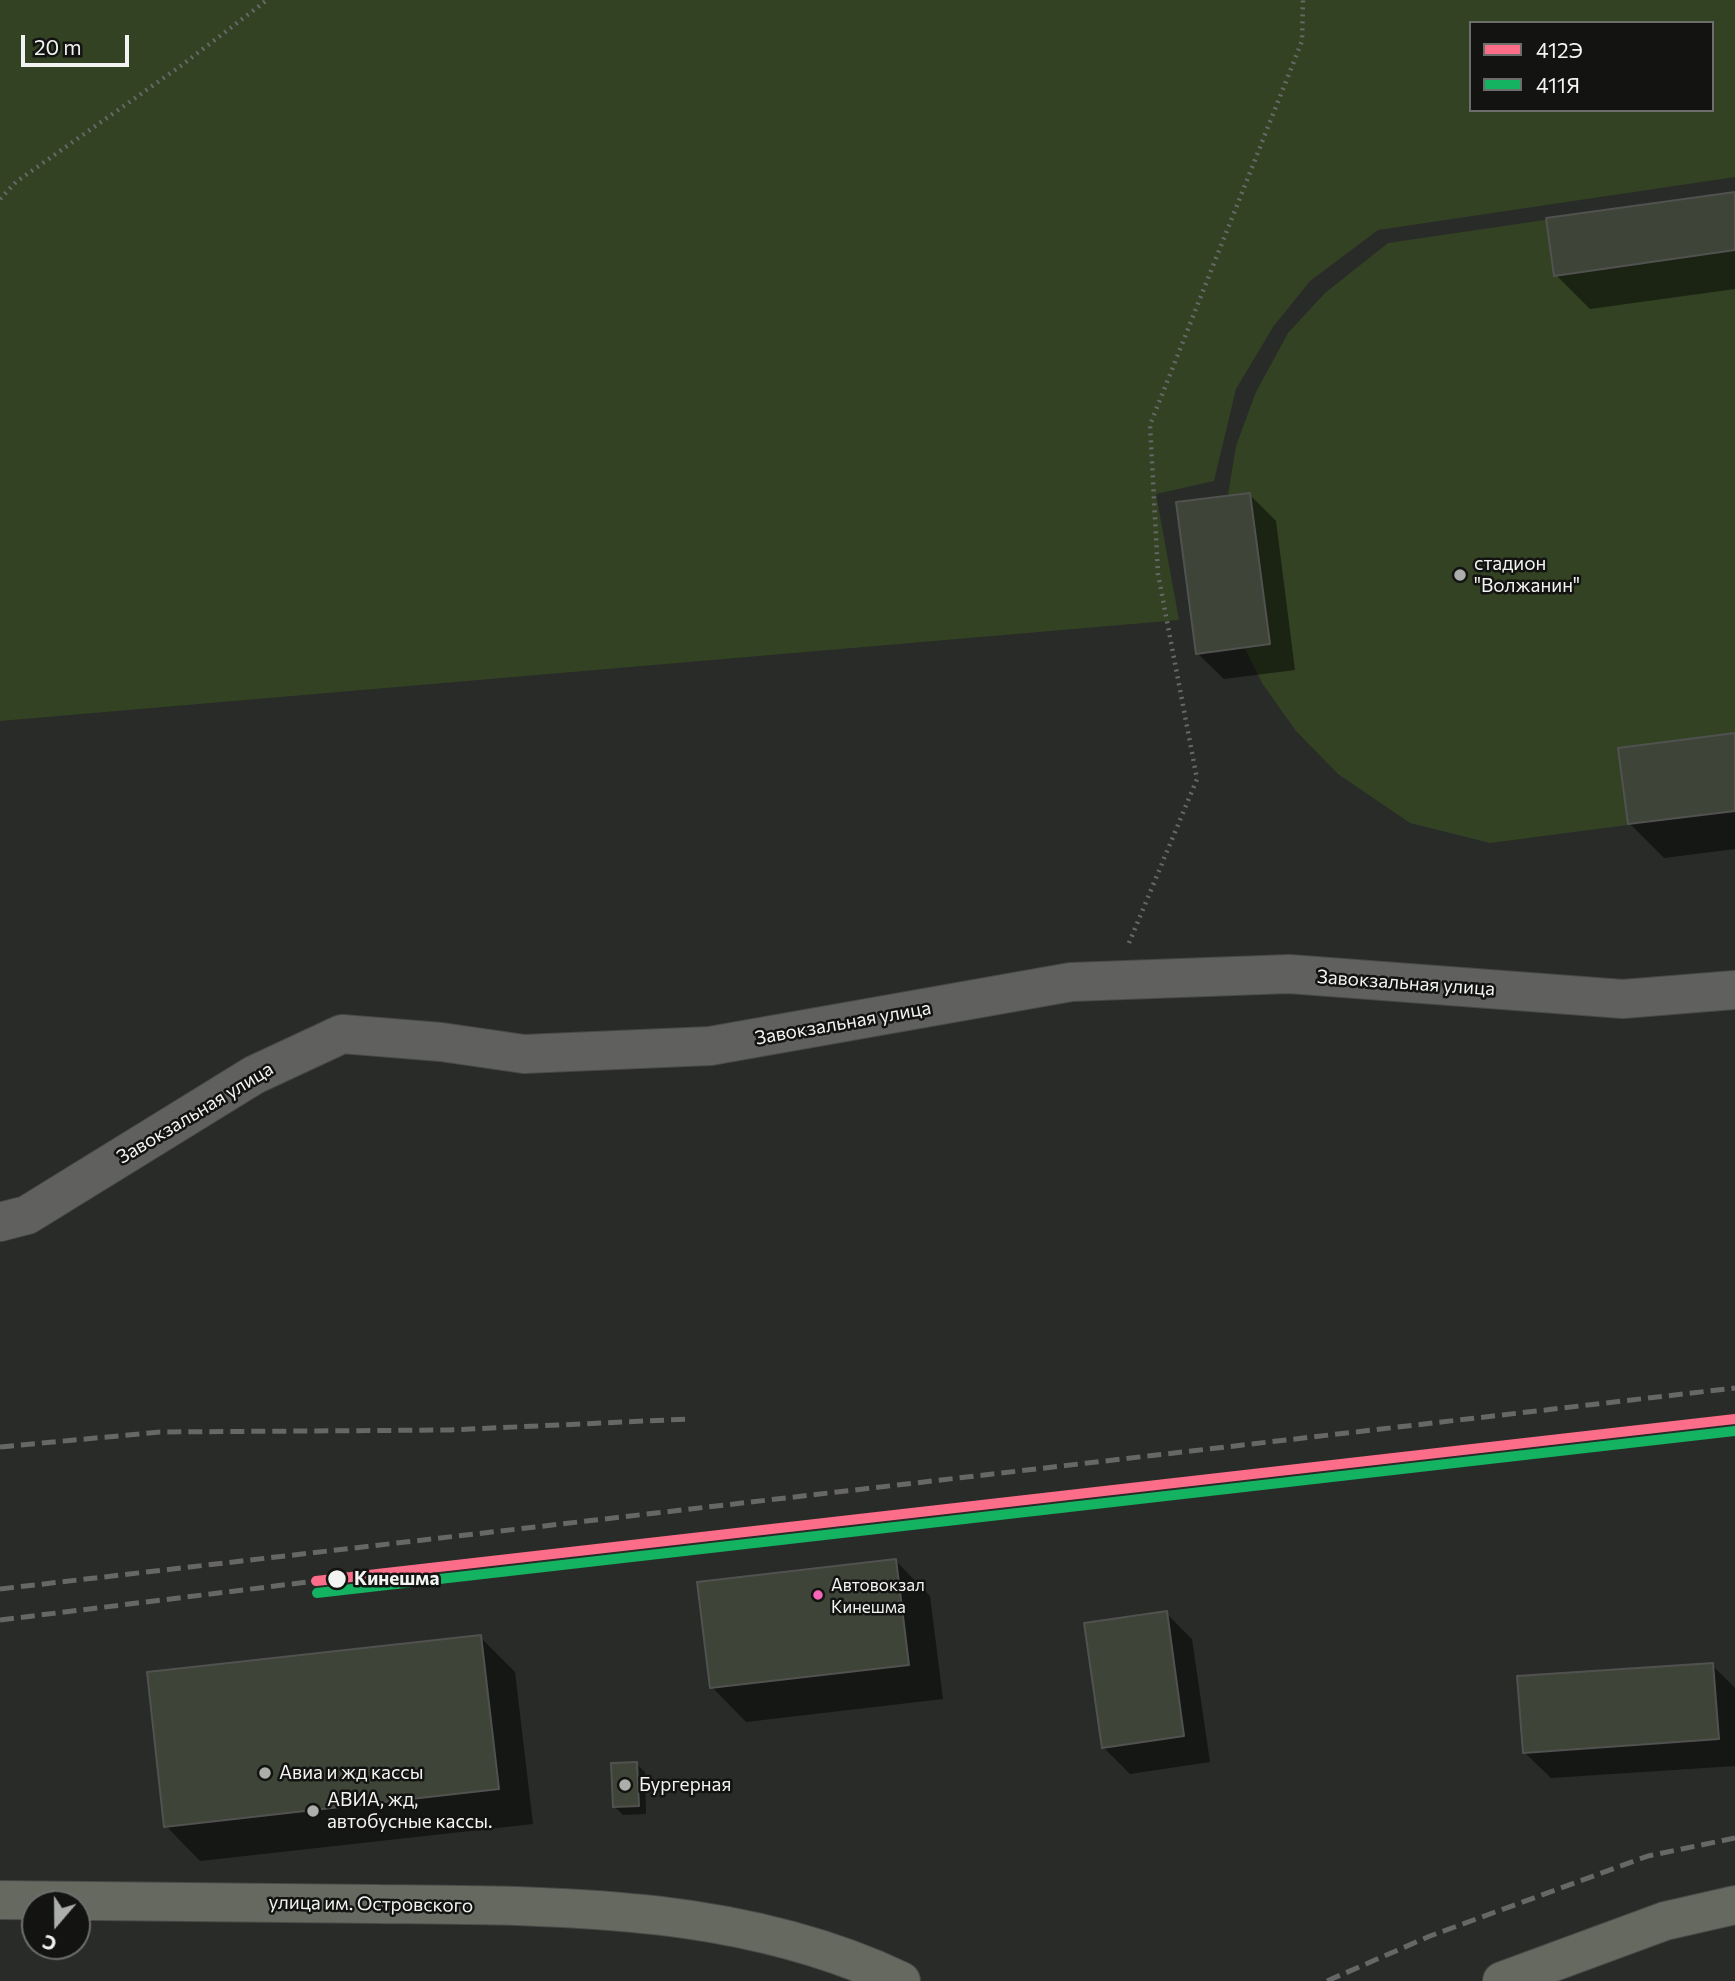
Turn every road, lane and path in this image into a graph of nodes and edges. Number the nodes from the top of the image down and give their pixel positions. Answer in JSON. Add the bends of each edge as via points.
{"nodes":[{"id":1,"x":267,"y":0,"type":"edge"},
{"id":2,"x":1303,"y":0,"type":"edge"},
{"id":3,"x":0,"y":199,"type":"edge"},
{"id":4,"x":1114,"y":981,"type":"junction"},
{"id":5,"x":1735,"y":990,"type":"edge"},
{"id":6,"x":0,"y":1222,"type":"edge"},
{"id":7,"x":0,"y":1900,"type":"edge"},
{"id":8,"x":1735,"y":1905,"type":"edge"},
{"id":9,"x":1569,"y":1970,"type":"edge"},
{"id":10,"x":901,"y":1981,"type":"edge"},
{"id":11,"x":1502,"y":1981,"type":"edge"}],
"edges":[{"from":1,"to":3,"type":"path","via":[[16,182]]},
{"from":2,"to":4,"type":"path","via":[[1302,41],[1150,425],[1158,574],[1197,779]]},
{"from":4,"to":5,"type":"street","name":"Завокзальная улица","via":[[1289,974],[1623,999]]},
{"from":4,"to":6,"type":"street","name":"Завокзальная улица","via":[[1071,982],[710,1046],[524,1054],[341,1034],[254,1074],[27,1215]]},
{"from":7,"to":10,"type":"main road","name":"улица им. Островского","via":[[561,1906],[648,1913],[797,1940]]},
{"from":8,"to":9,"type":"main road","via":[[1665,1921]]},
{"from":9,"to":11,"type":"main road"}]}
